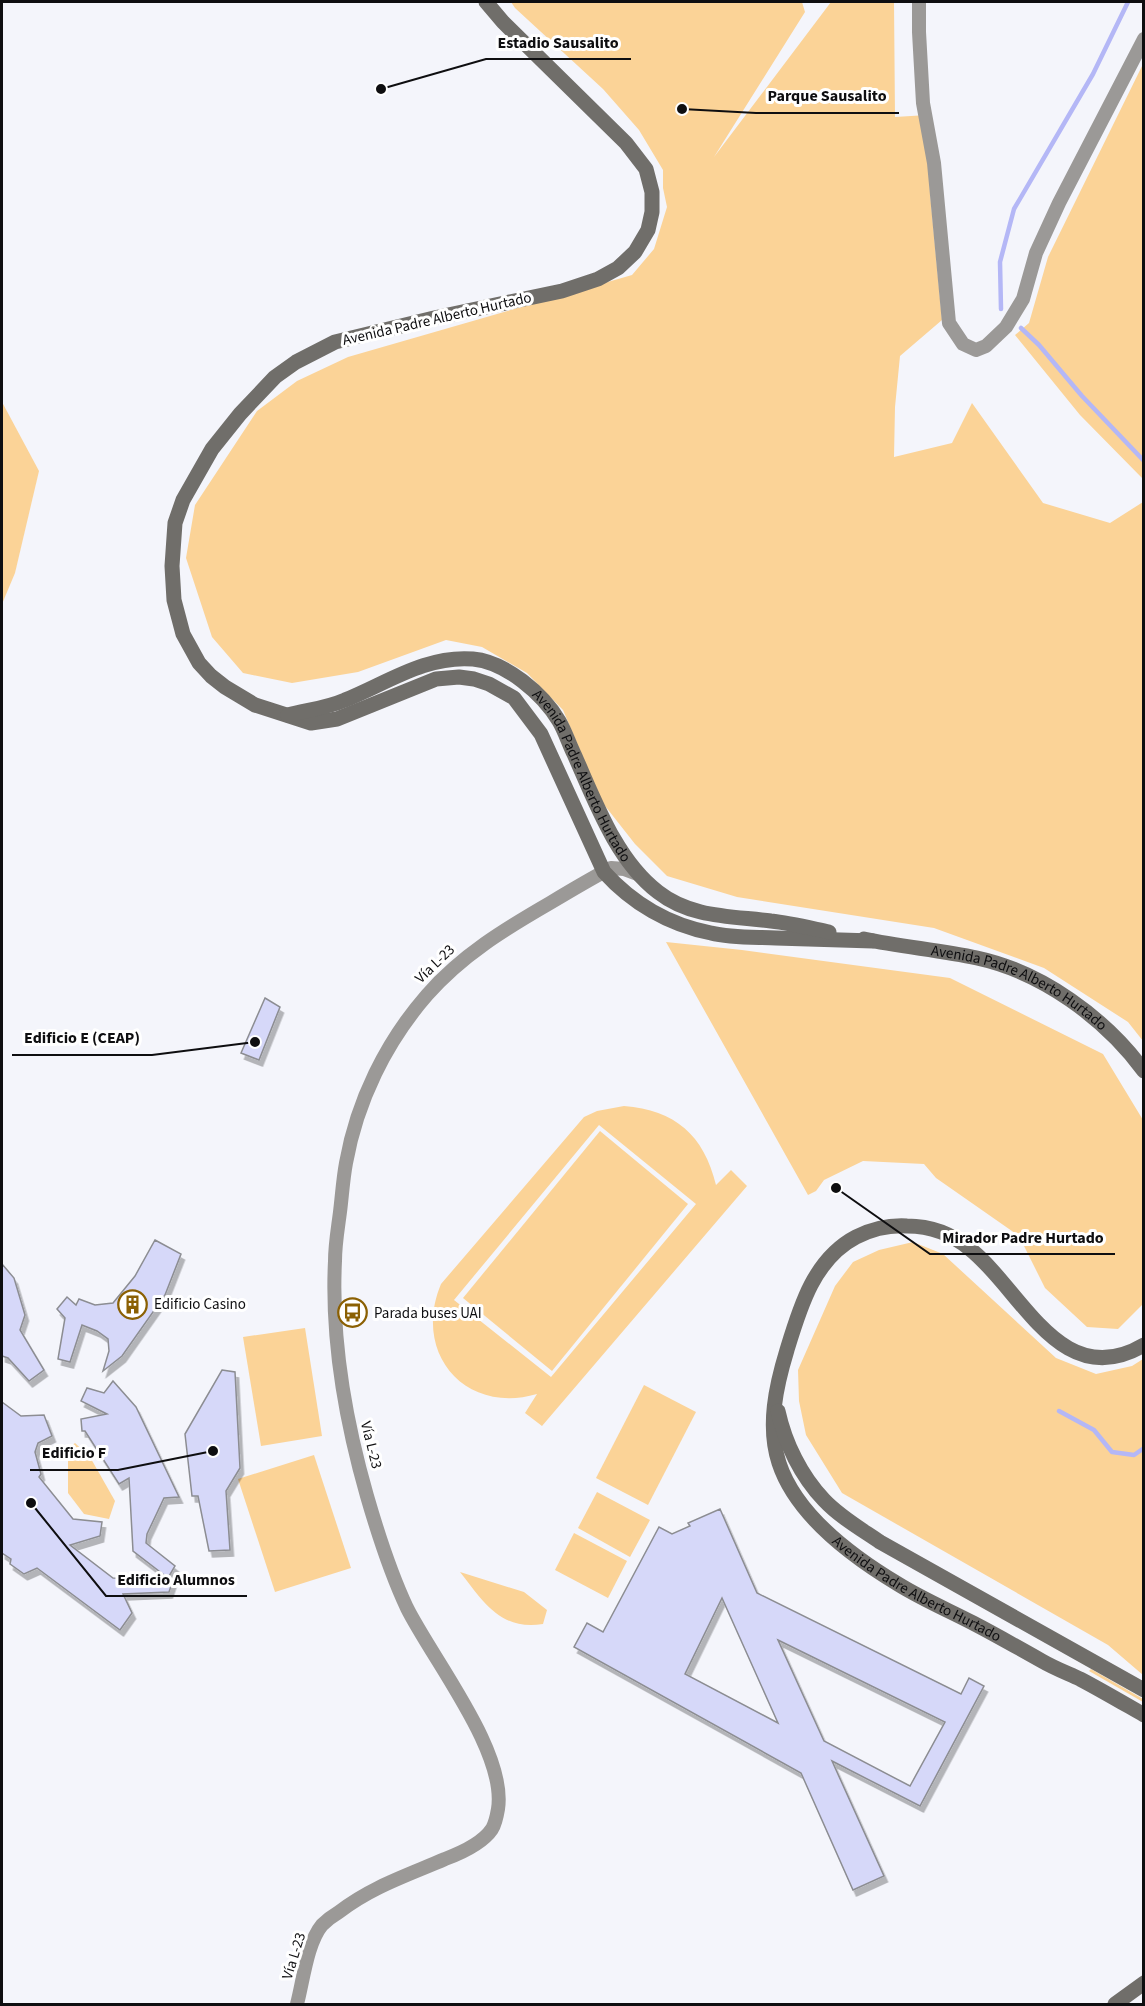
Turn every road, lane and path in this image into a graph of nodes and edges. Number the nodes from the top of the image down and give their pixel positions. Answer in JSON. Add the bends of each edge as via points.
{"nodes":[{"id":1,"x":486,"y":2,"type":"edge"},
{"id":2,"x":919,"y":2,"type":"edge"},
{"id":3,"x":1143,"y":39,"type":"edge"},
{"id":4,"x":288,"y":714,"type":"junction"},
{"id":5,"x":616,"y":843,"type":"junction"},
{"id":6,"x":604,"y":872,"type":"junction"},
{"id":7,"x":641,"y":876,"type":"junction"},
{"id":8,"x":873,"y":941,"type":"junction"},
{"id":9,"x":1143,"y":1071,"type":"edge"},
{"id":10,"x":1143,"y":1344,"type":"edge"},
{"id":11,"x":776,"y":1396,"type":"junction"},
{"id":12,"x":1143,"y":1690,"type":"edge"},
{"id":13,"x":1143,"y":1715,"type":"edge"},
{"id":14,"x":1143,"y":1983,"type":"edge"},
{"id":15,"x":297,"y":2004,"type":"edge"},
{"id":16,"x":1115,"y":2004,"type":"edge"}],
"edges":[{"from":1,"to":4,"type":"main road","name":"Avenida Padre Alberto Hurtado","via":[[626,143],[646,169],[652,192],[648,230],[635,252],[598,279],[562,291],[366,333],[312,353],[275,377],[212,449],[183,500],[175,523],[172,566],[176,614],[199,663],[211,676],[255,705]]},
{"from":2,"to":3,"type":"street","via":[[923,103],[934,163],[949,323],[963,344],[976,350],[1006,327],[1023,299],[1036,253],[1059,203]]},
{"from":4,"to":5,"type":"main road","name":"Avenida Padre Alberto Hurtado","via":[[326,707],[423,665],[475,659],[500,668],[529,685],[559,721]]},
{"from":4,"to":6,"type":"main road","name":"Avenida Padre Alberto Hurtado","via":[[311,723],[337,719],[436,679],[459,677],[489,684],[514,698],[541,734]]},
{"from":5,"to":6,"type":"street","via":[[614,860]]},
{"from":5,"to":7,"type":"main road","name":"Avenida Padre Alberto Hurtado"},
{"from":6,"to":7,"type":"street","via":[[616,868]]},
{"from":6,"to":8,"type":"main road","name":"Avenida Padre Alberto Hurtado","via":[[641,906],[712,934]]},
{"from":6,"to":15,"type":"street","name":"Vía L-23","via":[[488,940],[427,995],[380,1064],[351,1141],[335,1258],[335,1320],[345,1410],[386,1559],[408,1610],[480,1733],[494,1765],[498,1810],[492,1828],[480,1841],[452,1857],[380,1886],[322,1925],[307,1962]]},
{"from":7,"to":8,"type":"main road","name":"Avenida Padre Alberto Hurtado","via":[[658,893],[699,912],[772,921]]},
{"from":8,"to":9,"type":"main road","name":"Avenida Padre Alberto Hurtado","via":[[979,958],[1047,985],[1110,1032]]},
{"from":10,"to":11,"type":"main road","name":"Avenida Padre Alberto Hurtado","via":[[1108,1358],[1070,1350],[1041,1328],[981,1258],[957,1240],[929,1228],[885,1227],[844,1245],[814,1277],[797,1317]]},
{"from":11,"to":12,"type":"main road","name":"Avenida Padre Alberto Hurtado","via":[[783,1430],[804,1475],[825,1501],[847,1519],[880,1542]]},
{"from":11,"to":13,"type":"main road","name":"Avenida Padre Alberto Hurtado","via":[[773,1430],[779,1464],[793,1491],[835,1540],[899,1585]]},
{"from":14,"to":16,"type":"main road"}]}
